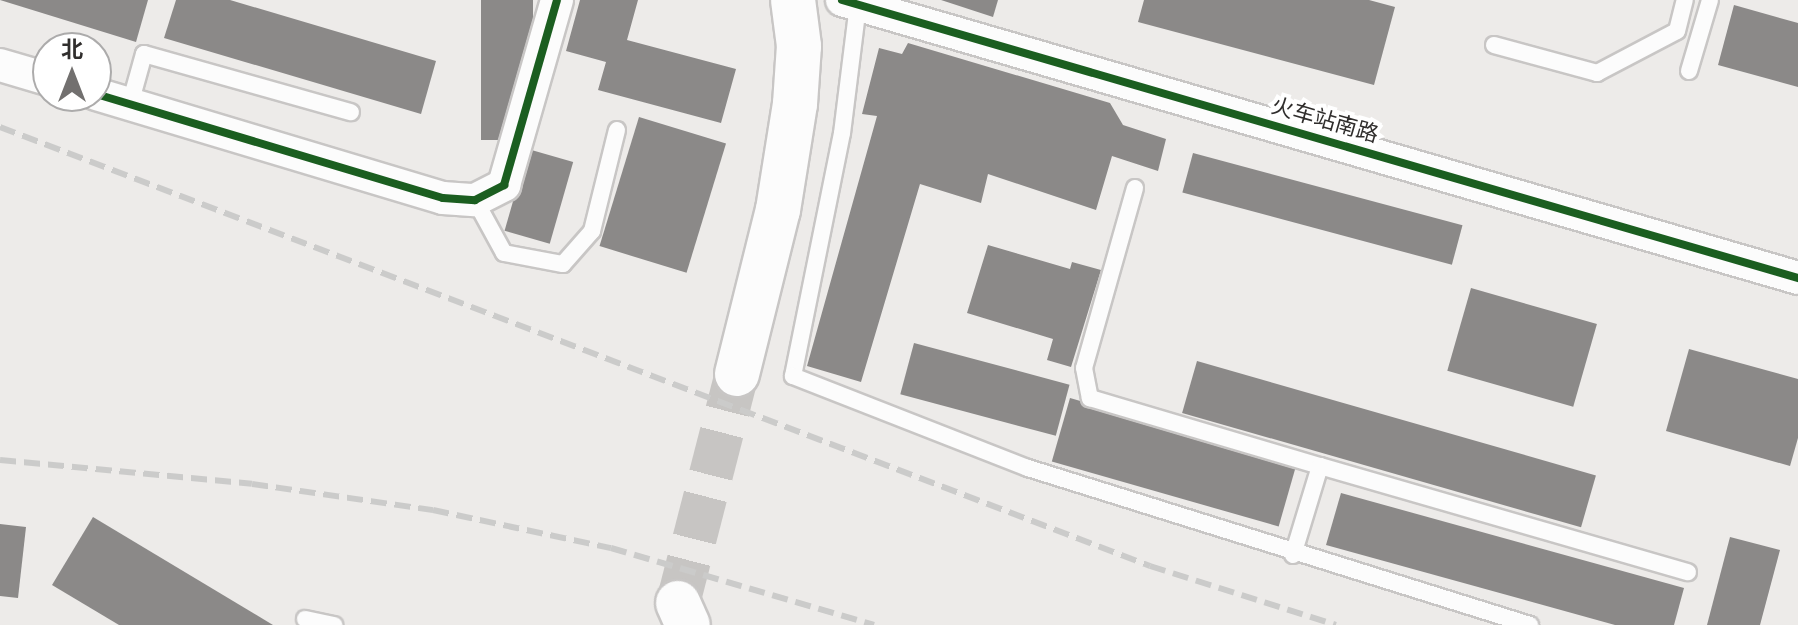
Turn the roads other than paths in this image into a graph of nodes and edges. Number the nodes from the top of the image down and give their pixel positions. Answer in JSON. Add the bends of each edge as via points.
{"nodes":[{"id":1,"x":557,"y":0,"type":"edge"},
{"id":2,"x":793,"y":0,"type":"edge"},
{"id":3,"x":1685,"y":0,"type":"edge"},
{"id":4,"x":1710,"y":0,"type":"edge"},
{"id":5,"x":850,"y":2,"type":"edge"},
{"id":6,"x":1494,"y":45,"type":"dead end"},
{"id":7,"x":0,"y":65,"type":"edge"},
{"id":8,"x":1689,"y":71,"type":"dead end"},
{"id":9,"x":32,"y":74,"type":"edge"},
{"id":10,"x":112,"y":99,"type":"edge"},
{"id":11,"x":130,"y":104,"type":"junction"},
{"id":12,"x":351,"y":112,"type":"dead end"},
{"id":13,"x":617,"y":130,"type":"dead end"},
{"id":14,"x":1135,"y":188,"type":"dead end"},
{"id":15,"x":475,"y":200,"type":"junction"},
{"id":16,"x":1798,"y":278,"type":"edge"},
{"id":17,"x":737,"y":374,"type":"tunnel mouth"},
{"id":18,"x":1320,"y":466,"type":"junction"},
{"id":19,"x":1293,"y":555,"type":"junction"},
{"id":20,"x":1688,"y":572,"type":"dead end"},
{"id":21,"x":305,"y":619,"type":"dead end"},
{"id":22,"x":334,"y":625,"type":"edge"},
{"id":23,"x":1530,"y":625,"type":"edge"}],
"edges":[{"from":1,"to":15,"type":"street","via":[[504,185]]},
{"from":2,"to":17,"type":"main road","via":[[799,46],[795,104],[778,210]]},
{"from":3,"to":6,"type":"lane","via":[[1677,31],[1597,73]]},
{"from":4,"to":8,"type":"lane"},
{"from":5,"to":16,"type":"street","name":"火车站南路"},
{"from":5,"to":19,"type":"lane","via":[[842,133],[793,376],[1028,468]]},
{"from":7,"to":9,"type":"street"},
{"from":10,"to":11,"type":"street"},
{"from":11,"to":12,"type":"lane","via":[[144,54]]},
{"from":11,"to":15,"type":"street","via":[[443,198]]},
{"from":13,"to":15,"type":"lane","via":[[592,231],[563,264],[504,253]]},
{"from":14,"to":18,"type":"lane","via":[[1084,368],[1090,398]]},
{"from":18,"to":19,"type":"lane"},
{"from":18,"to":20,"type":"lane"},
{"from":19,"to":23,"type":"lane"},
{"from":21,"to":22,"type":"lane"}]}
